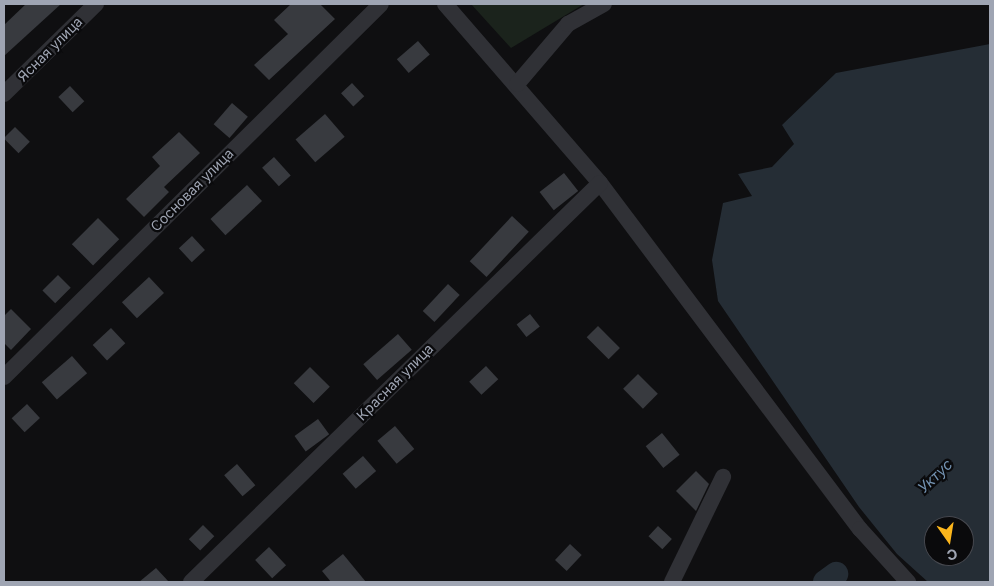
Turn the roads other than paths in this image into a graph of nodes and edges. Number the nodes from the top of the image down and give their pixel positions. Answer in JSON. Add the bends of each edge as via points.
{"nodes":[{"id":1,"x":96,"y":4,"type":"edge"},
{"id":2,"x":381,"y":4,"type":"edge"},
{"id":3,"x":445,"y":4,"type":"edge"},
{"id":4,"x":604,"y":4,"type":"edge"},
{"id":5,"x":517,"y":84,"type":"junction"},
{"id":6,"x":4,"y":94,"type":"edge"},
{"id":7,"x":600,"y":183,"type":"junction"},
{"id":8,"x":4,"y":377,"type":"edge"},
{"id":9,"x":723,"y":477,"type":"dead end"},
{"id":10,"x":190,"y":582,"type":"edge"},
{"id":11,"x":672,"y":582,"type":"edge"},
{"id":12,"x":905,"y":582,"type":"edge"}],
"edges":[{"from":1,"to":6,"type":"street","name":"Ясная улица"},
{"from":2,"to":8,"type":"street","name":"Сосновая улица"},
{"from":3,"to":5,"type":"street"},
{"from":4,"to":5,"type":"street","via":[[568,24]]},
{"from":5,"to":7,"type":"street"},
{"from":7,"to":10,"type":"street","name":"Красная улица"},
{"from":7,"to":12,"type":"street","via":[[860,529]]},
{"from":9,"to":11,"type":"street"}]}
